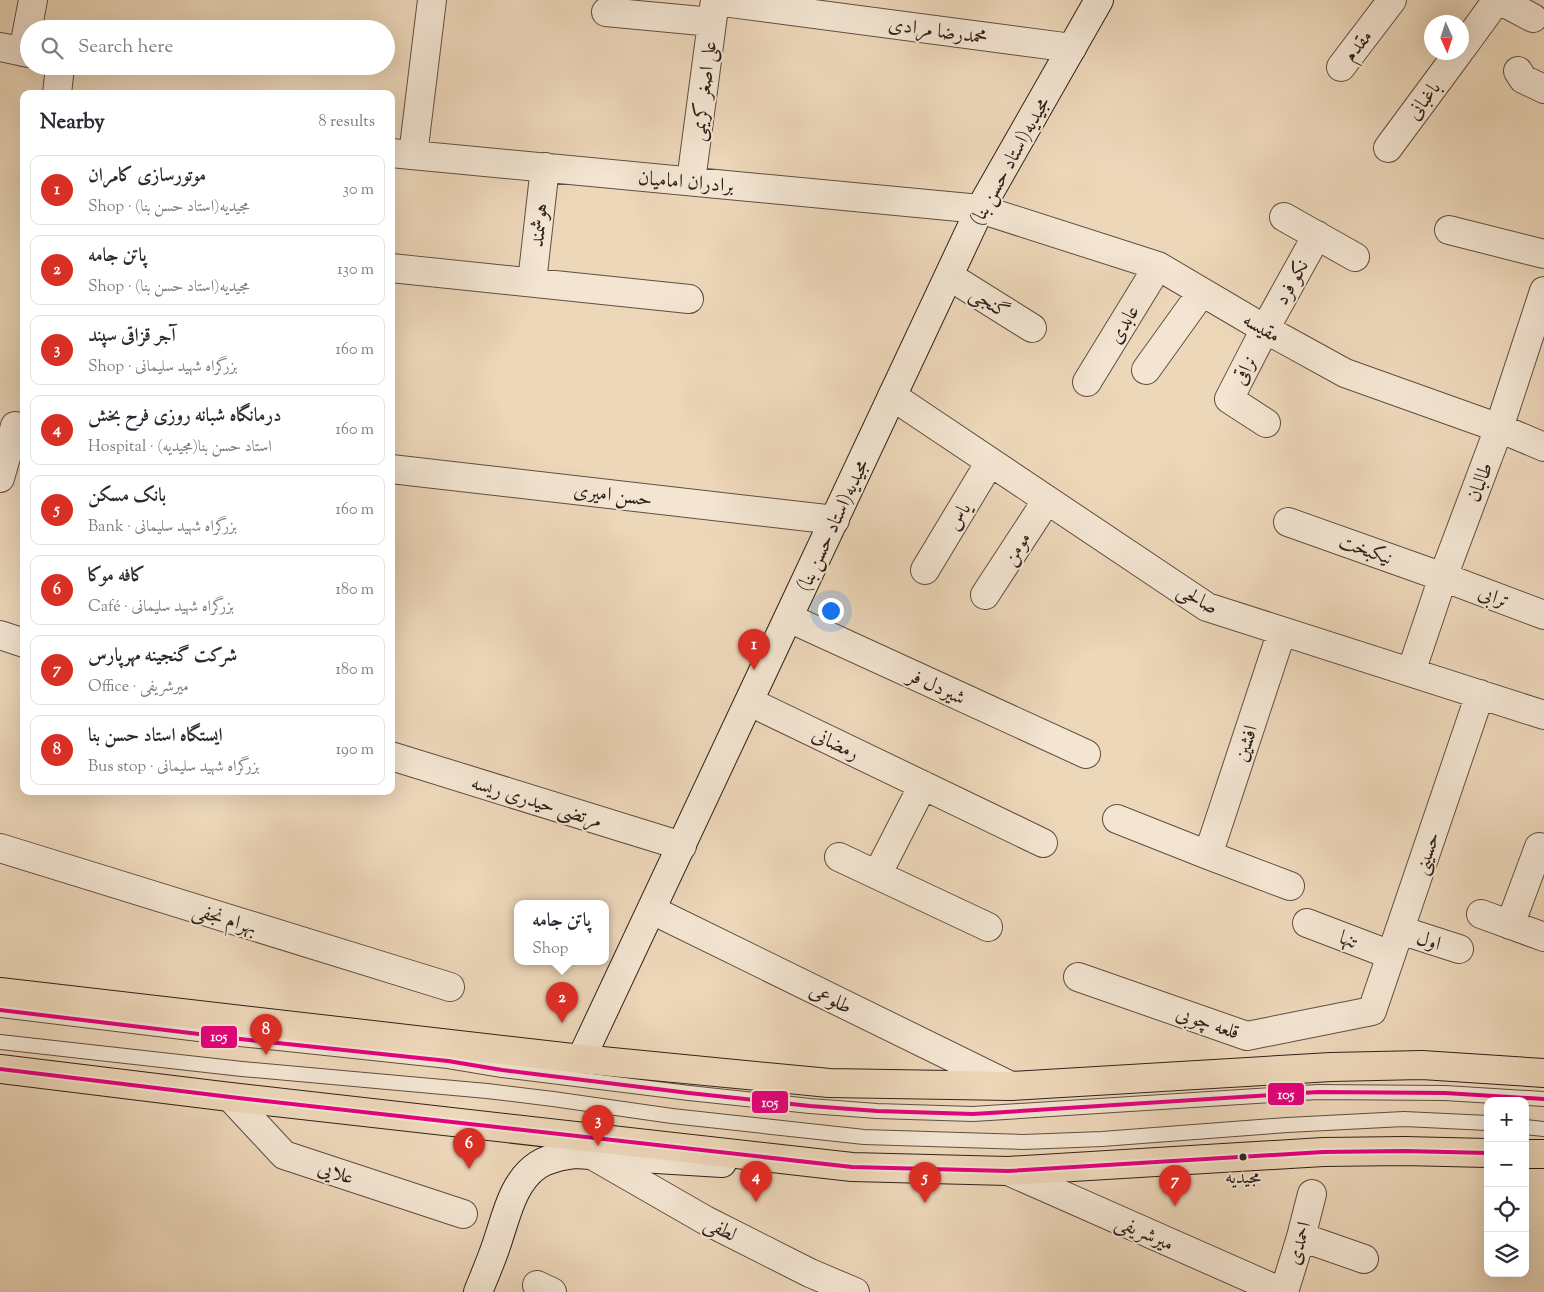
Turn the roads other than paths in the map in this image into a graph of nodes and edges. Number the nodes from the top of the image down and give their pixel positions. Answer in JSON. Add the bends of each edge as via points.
{"nodes":[{"id":1,"x":33,"y":0,"type":"edge"},
{"id":2,"x":432,"y":0,"type":"edge"},
{"id":3,"x":1099,"y":0,"type":"edge"},
{"id":4,"x":1392,"y":0,"type":"edge"},
{"id":5,"x":1498,"y":0,"type":"edge"},
{"id":6,"x":714,"y":8,"type":"edge"},
{"id":7,"x":606,"y":12,"type":"dead end"},
{"id":8,"x":1533,"y":18,"type":"dead end"},
{"id":9,"x":27,"y":20,"type":"edge"},
{"id":10,"x":1469,"y":39,"type":"edge"},
{"id":11,"x":1072,"y":48,"type":"junction"},
{"id":12,"x":1452,"y":60,"type":"edge"},
{"id":13,"x":1341,"y":67,"type":"dead end"},
{"id":14,"x":1518,"y":71,"type":"dead end"},
{"id":15,"x":59,"y":75,"type":"edge"},
{"id":16,"x":1544,"y":89,"type":"edge"},
{"id":17,"x":57,"y":90,"type":"edge"},
{"id":18,"x":1388,"y":148,"type":"dead end"},
{"id":19,"x":402,"y":154,"type":"edge"},
{"id":20,"x":545,"y":167,"type":"junction"},
{"id":21,"x":691,"y":181,"type":"junction"},
{"id":22,"x":980,"y":209,"type":"junction"},
{"id":23,"x":1284,"y":217,"type":"dead end"},
{"id":24,"x":1450,"y":230,"type":"dead end"},
{"id":25,"x":1317,"y":235,"type":"junction"},
{"id":26,"x":1544,"y":254,"type":"edge"},
{"id":27,"x":1355,"y":257,"type":"dead end"},
{"id":28,"x":1158,"y":266,"type":"junction"},
{"id":29,"x":395,"y":268,"type":"edge"},
{"id":30,"x":948,"y":276,"type":"junction"},
{"id":31,"x":532,"y":282,"type":"junction"},
{"id":32,"x":1202,"y":292,"type":"junction"},
{"id":33,"x":1544,"y":292,"type":"edge"},
{"id":34,"x":689,"y":299,"type":"dead end"},
{"id":35,"x":1032,"y":328,"type":"dead end"},
{"id":36,"x":1265,"y":329,"type":"junction"},
{"id":37,"x":1146,"y":370,"type":"dead end"},
{"id":38,"x":1087,"y":382,"type":"dead end"},
{"id":39,"x":892,"y":396,"type":"junction"},
{"id":40,"x":1266,"y":423,"type":"dead end"},
{"id":41,"x":13,"y":426,"type":"edge"},
{"id":42,"x":1499,"y":428,"type":"junction"},
{"id":43,"x":1544,"y":447,"type":"edge"},
{"id":44,"x":990,"y":462,"type":"junction"},
{"id":45,"x":395,"y":468,"type":"edge"},
{"id":46,"x":0,"y":478,"type":"edge"},
{"id":47,"x":1047,"y":500,"type":"junction"},
{"id":48,"x":835,"y":520,"type":"junction"},
{"id":49,"x":1288,"y":522,"type":"dead end"},
{"id":50,"x":925,"y":570,"type":"dead end"},
{"id":51,"x":1443,"y":577,"type":"junction"},
{"id":52,"x":986,"y":595,"type":"dead end"},
{"id":53,"x":1544,"y":615,"type":"edge"},
{"id":54,"x":788,"y":618,"type":"junction"},
{"id":55,"x":1282,"y":631,"type":"junction"},
{"id":56,"x":0,"y":635,"type":"edge"},
{"id":57,"x":20,"y":642,"type":"edge"},
{"id":58,"x":1410,"y":672,"type":"junction"},
{"id":59,"x":1480,"y":694,"type":"junction"},
{"id":60,"x":750,"y":702,"type":"junction"},
{"id":61,"x":1544,"y":715,"type":"edge"},
{"id":62,"x":1086,"y":754,"type":"dead end"},
{"id":63,"x":395,"y":757,"type":"edge"},
{"id":64,"x":923,"y":785,"type":"junction"},
{"id":65,"x":1117,"y":819,"type":"dead end"},
{"id":66,"x":1043,"y":843,"type":"dead end"},
{"id":67,"x":682,"y":846,"type":"junction"},
{"id":68,"x":0,"y":848,"type":"edge"},
{"id":69,"x":1544,"y":848,"type":"edge"},
{"id":70,"x":1208,"y":855,"type":"junction"},
{"id":71,"x":839,"y":857,"type":"dead end"},
{"id":72,"x":877,"y":875,"type":"junction"},
{"id":73,"x":1290,"y":886,"type":"dead end"},
{"id":74,"x":652,"y":910,"type":"junction"},
{"id":75,"x":1481,"y":914,"type":"dead end"},
{"id":76,"x":1307,"y":922,"type":"dead end"},
{"id":77,"x":1510,"y":925,"type":"junction"},
{"id":78,"x":988,"y":927,"type":"dead end"},
{"id":79,"x":1544,"y":937,"type":"edge"},
{"id":80,"x":1396,"y":943,"type":"junction"},
{"id":81,"x":1459,"y":949,"type":"dead end"},
{"id":82,"x":1078,"y":977,"type":"dead end"},
{"id":83,"x":450,"y":987,"type":"dead end"},
{"id":84,"x":0,"y":992,"type":"edge"},
{"id":85,"x":0,"y":1010,"type":"edge"},
{"id":86,"x":1372,"y":1011,"type":"joint"},
{"id":87,"x":0,"y":1042,"type":"edge"},
{"id":88,"x":581,"y":1059,"type":"junction"},
{"id":89,"x":0,"y":1068,"type":"edge"},
{"id":90,"x":1544,"y":1073,"type":"edge"},
{"id":91,"x":1010,"y":1086,"type":"junction"},
{"id":92,"x":230,"y":1097,"type":"junction"},
{"id":93,"x":1544,"y":1099,"type":"edge"},
{"id":94,"x":1484,"y":1123,"type":"edge"},
{"id":95,"x":1529,"y":1127,"type":"edge"},
{"id":96,"x":1544,"y":1129,"type":"edge"},
{"id":97,"x":1484,"y":1153,"type":"edge"},
{"id":98,"x":1529,"y":1154,"type":"edge"},
{"id":99,"x":1544,"y":1154,"type":"edge"},
{"id":100,"x":592,"y":1155,"type":"junction"},
{"id":101,"x":852,"y":1167,"type":"junction"},
{"id":102,"x":1008,"y":1171,"type":"junction"},
{"id":103,"x":1312,"y":1194,"type":"dead end"},
{"id":104,"x":463,"y":1214,"type":"dead end"},
{"id":105,"x":1301,"y":1237,"type":"junction"},
{"id":106,"x":1364,"y":1259,"type":"dead end"},
{"id":107,"x":478,"y":1292,"type":"edge"},
{"id":108,"x":855,"y":1292,"type":"edge"},
{"id":109,"x":1283,"y":1292,"type":"edge"}],
"edges":[{"from":1,"to":9,"type":"street"},
{"from":2,"to":19,"type":"street"},
{"from":3,"to":11,"type":"street","name":"مجیدیه(استاد حسن بنا)"},
{"from":4,"to":13,"type":"street","name":"مقدم"},
{"from":5,"to":8,"type":"street"},
{"from":5,"to":10,"type":"street"},
{"from":6,"to":7,"type":"street","name":"محمدرضا مرادی"},
{"from":6,"to":11,"type":"street","name":"محمدرضا مرادی"},
{"from":6,"to":21,"type":"street","name":"علی اصغر کریمی"},
{"from":11,"to":22,"type":"street","name":"مجیدیه(استاد حسن بنا)"},
{"from":12,"to":18,"type":"street","name":"باغبانی"},
{"from":14,"to":16,"type":"street","via":[[1523,79]]},
{"from":15,"to":17,"type":"street"},
{"from":19,"to":20,"type":"street","name":"برادران امامیان"},
{"from":20,"to":21,"type":"street","name":"برادران امامیان"},
{"from":20,"to":31,"type":"street","name":"هوشمند"},
{"from":21,"to":22,"type":"street","name":"برادران امامیان"},
{"from":22,"to":28,"type":"street","name":"مقیسه"},
{"from":22,"to":30,"type":"street","name":"مجیدیه(استاد حسن بنا)"},
{"from":23,"to":25,"type":"street"},
{"from":24,"to":26,"type":"street"},
{"from":25,"to":27,"type":"street"},
{"from":25,"to":36,"type":"street","name":"نکو فرد"},
{"from":28,"to":32,"type":"street","name":"مقیسه"},
{"from":28,"to":38,"type":"street","name":"عابدی"},
{"from":29,"to":31,"type":"street"},
{"from":30,"to":35,"type":"street","name":"گنجی"},
{"from":30,"to":39,"type":"street","name":"مجیدیه(استاد حسن بنا)"},
{"from":31,"to":34,"type":"street"},
{"from":32,"to":36,"type":"street","name":"مقیسه"},
{"from":32,"to":37,"type":"street"},
{"from":33,"to":42,"type":"street","name":"طالبان"},
{"from":36,"to":40,"type":"street","name":"نراقی","via":[[1229,399]]},
{"from":36,"to":42,"type":"street","name":"مقیسه","via":[[1345,373]]},
{"from":39,"to":44,"type":"street","name":"صالحی"},
{"from":39,"to":48,"type":"street","name":"مجیدیه(استاد حسن بنا)"},
{"from":41,"to":46,"type":"street"},
{"from":42,"to":43,"type":"street","name":"مقیسه"},
{"from":42,"to":51,"type":"street","name":"طالبان"},
{"from":44,"to":47,"type":"street","name":"صالحی"},
{"from":44,"to":50,"type":"street","name":"یاس"},
{"from":45,"to":48,"type":"street","name":"حسن امیری"},
{"from":47,"to":52,"type":"street","name":"مومن"},
{"from":47,"to":55,"type":"street","name":"صالحی","via":[[1207,607]]},
{"from":48,"to":54,"type":"street","name":"مجیدیه(استاد حسن بنا)"},
{"from":49,"to":51,"type":"street","name":"نیکبخت"},
{"from":51,"to":53,"type":"street","name":"ترابی"},
{"from":51,"to":58,"type":"street","name":"طالبان"},
{"from":54,"to":60,"type":"street","name":"مجیدیه(استاد حسن بنا)"},
{"from":54,"to":62,"type":"street","name":"شیردل فر"},
{"from":55,"to":58,"type":"street","name":"صالحی"},
{"from":55,"to":70,"type":"street","name":"افشین"},
{"from":56,"to":57,"type":"street"},
{"from":58,"to":59,"type":"street","name":"صالحی"},
{"from":59,"to":61,"type":"street","name":"صالحی"},
{"from":59,"to":80,"type":"street","name":"حسینی"},
{"from":60,"to":64,"type":"street","name":"رمضانی"},
{"from":60,"to":67,"type":"street","name":"مجیدیه(استاد حسن بنا)"},
{"from":63,"to":67,"type":"street","name":"مرتضی حیدری ریسه"},
{"from":64,"to":66,"type":"street","name":"رمضانی"},
{"from":64,"to":72,"type":"street"},
{"from":65,"to":70,"type":"street"},
{"from":67,"to":74,"type":"street","name":"مجیدیه(استاد حسن بنا)"},
{"from":68,"to":83,"type":"street","name":"بهرام نجفی"},
{"from":69,"to":77,"type":"street","via":[[1539,847]]},
{"from":70,"to":73,"type":"street"},
{"from":71,"to":72,"type":"street"},
{"from":72,"to":78,"type":"street"},
{"from":74,"to":88,"type":"street","name":"مجیدیه(استاد حسن بنا)"},
{"from":74,"to":91,"type":"street","name":"طلوعی"},
{"from":75,"to":77,"type":"street"},
{"from":76,"to":80,"type":"street","name":"تنها"},
{"from":77,"to":79,"type":"street"},
{"from":80,"to":81,"type":"street","name":"اول"},
{"from":80,"to":86,"type":"street","name":"حسینی"},
{"from":82,"to":86,"type":"street","name":"قلعه چوبی","via":[[1247,1036]]},
{"from":84,"to":88,"type":"highway"},
{"from":85,"to":93,"type":"lane","via":[[448,1061],[689,1093],[877,1111],[973,1114],[1318,1092],[1445,1093]]},
{"from":87,"to":94,"type":"lane","via":[[242,1069],[487,1091],[864,1137],[1023,1142],[1346,1121],[1404,1119]]},
{"from":88,"to":91,"type":"highway","via":[[829,1083]]},
{"from":89,"to":92,"type":"highway"},
{"from":90,"to":91,"type":"highway","via":[[1413,1065]]},
{"from":92,"to":101,"type":"highway"},
{"from":92,"to":104,"type":"street","name":"علایی","via":[[284,1155]]},
{"from":95,"to":96,"type":"lane"},
{"from":97,"to":102,"type":"highway","via":[[1323,1152]]},
{"from":98,"to":99,"type":"highway"},
{"from":100,"to":101,"type":"street","via":[[683,1162]]},
{"from":100,"to":107,"type":"street","via":[[556,1157],[538,1165],[527,1175],[511,1203]]},
{"from":100,"to":108,"type":"street","name":"لطفی","via":[[705,1220]]},
{"from":101,"to":102,"type":"highway"},
{"from":102,"to":109,"type":"street","name":"میرشریفی"},
{"from":103,"to":105,"type":"street","name":"احمدی"},
{"from":105,"to":106,"type":"street"},
{"from":105,"to":109,"type":"street","name":"احمدی"}]}
